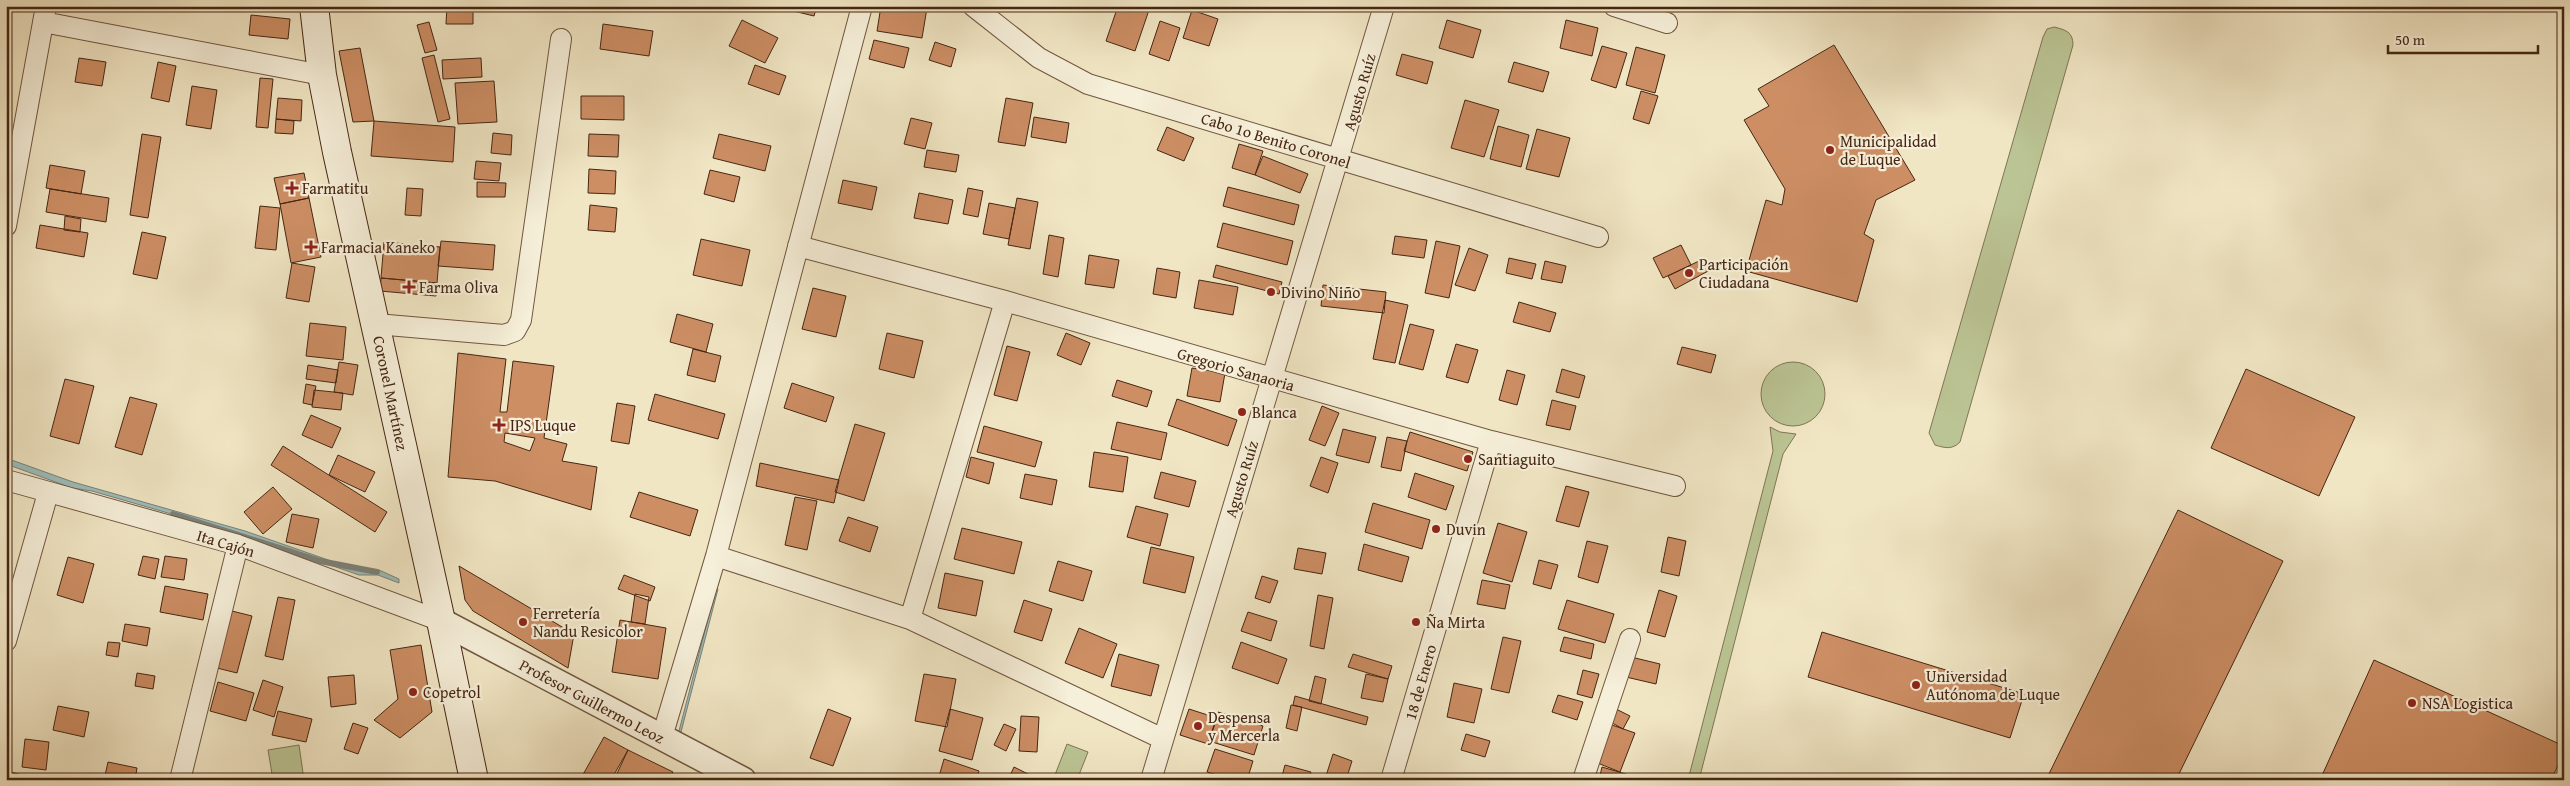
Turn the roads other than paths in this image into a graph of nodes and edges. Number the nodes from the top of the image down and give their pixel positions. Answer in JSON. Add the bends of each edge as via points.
{"nodes":[{"id":1,"x":314,"y":6,"type":"edge"},
{"id":2,"x":862,"y":6,"type":"edge"},
{"id":3,"x":973,"y":6,"type":"edge"},
{"id":4,"x":1384,"y":6,"type":"edge"},
{"id":5,"x":1614,"y":6,"type":"edge"},
{"id":6,"x":44,"y":14,"type":"edge"},
{"id":7,"x":1666,"y":23,"type":"dead end"},
{"id":8,"x":561,"y":39,"type":"dead end"},
{"id":9,"x":322,"y":74,"type":"junction"},
{"id":10,"x":1339,"y":159,"type":"junction"},
{"id":11,"x":6,"y":226,"type":"edge"},
{"id":12,"x":1598,"y":237,"type":"dead end"},
{"id":13,"x":798,"y":246,"type":"junction"},
{"id":14,"x":1004,"y":301,"type":"junction"},
{"id":15,"x":376,"y":324,"type":"junction"},
{"id":16,"x":1271,"y":380,"type":"junction"},
{"id":17,"x":1491,"y":440,"type":"junction"},
{"id":18,"x":6,"y":480,"type":"edge"},
{"id":19,"x":1675,"y":486,"type":"dead end"},
{"id":20,"x":48,"y":493,"type":"junction"},
{"id":21,"x":238,"y":545,"type":"junction"},
{"id":22,"x":716,"y":556,"type":"junction"},
{"id":23,"x":440,"y":616,"type":"junction"},
{"id":24,"x":910,"y":619,"type":"junction"},
{"id":25,"x":1630,"y":639,"type":"dead end"},
{"id":26,"x":6,"y":641,"type":"edge"},
{"id":27,"x":662,"y":737,"type":"junction"},
{"id":28,"x":1163,"y":739,"type":"junction"},
{"id":29,"x":180,"y":780,"type":"edge"},
{"id":30,"x":474,"y":780,"type":"edge"},
{"id":31,"x":743,"y":780,"type":"edge"},
{"id":32,"x":1151,"y":780,"type":"edge"},
{"id":33,"x":1391,"y":780,"type":"edge"},
{"id":34,"x":1583,"y":780,"type":"edge"}],
"edges":[{"from":1,"to":9,"type":"main road","name":"Coronel Martínez"},
{"from":2,"to":13,"type":"street"},
{"from":3,"to":10,"type":"street","name":"Cabo 1o Benito Coronel","via":[[1038,58],[1088,84]]},
{"from":4,"to":10,"type":"street","name":"Agusto Ruíz"},
{"from":5,"to":7,"type":"street"},
{"from":6,"to":9,"type":"street"},
{"from":6,"to":11,"type":"street"},
{"from":8,"to":15,"type":"street","via":[[521,320],[515,331],[504,335]]},
{"from":9,"to":15,"type":"main road","name":"Coronel Martínez"},
{"from":10,"to":12,"type":"street","name":"Cabo 1o Benito Coronel"},
{"from":10,"to":16,"type":"street","name":"Agusto Ruíz"},
{"from":13,"to":14,"type":"street","name":"Gregorio Sanaoria"},
{"from":13,"to":22,"type":"street"},
{"from":14,"to":16,"type":"street","name":"Gregorio Sanaoria"},
{"from":14,"to":24,"type":"street"},
{"from":15,"to":23,"type":"main road","name":"Coronel Martínez"},
{"from":16,"to":17,"type":"street","name":"Gregorio Sanaoria"},
{"from":16,"to":28,"type":"street","name":"Agusto Ruíz"},
{"from":17,"to":19,"type":"street","name":"Gregorio Sanaoria"},
{"from":17,"to":33,"type":"street","name":"18 de Enero"},
{"from":18,"to":20,"type":"street","name":"Ita Cajón"},
{"from":20,"to":21,"type":"street","name":"Ita Cajón"},
{"from":20,"to":26,"type":"street"},
{"from":21,"to":23,"type":"street","name":"Ita Cajón"},
{"from":21,"to":29,"type":"street"},
{"from":22,"to":24,"type":"street"},
{"from":22,"to":27,"type":"street"},
{"from":23,"to":27,"type":"street","name":"Profesor Guillermo Leoz"},
{"from":23,"to":30,"type":"main road","name":"Coronel Martínez"},
{"from":24,"to":28,"type":"street"},
{"from":25,"to":34,"type":"street"},
{"from":27,"to":31,"type":"street","name":"Profesor Guillermo Leoz"},
{"from":28,"to":32,"type":"street","name":"Agusto Ruíz"}]}
